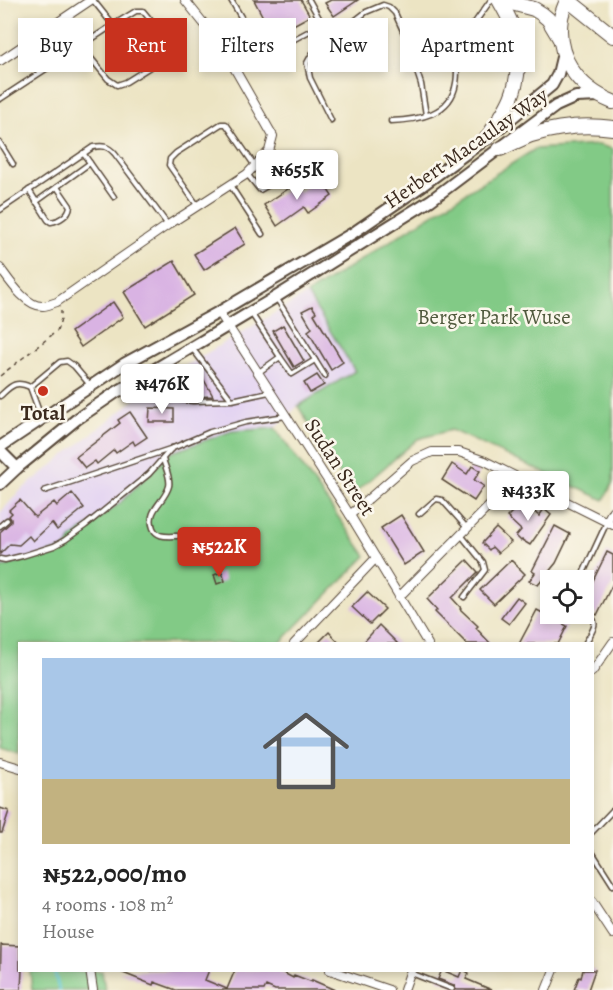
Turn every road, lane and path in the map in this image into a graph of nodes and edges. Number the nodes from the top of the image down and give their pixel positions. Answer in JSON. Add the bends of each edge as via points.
{"nodes":[{"id":1,"x":92,"y":0,"type":"edge"},
{"id":2,"x":185,"y":0,"type":"edge"},
{"id":3,"x":231,"y":0,"type":"edge"},
{"id":4,"x":309,"y":0,"type":"edge"},
{"id":5,"x":491,"y":0,"type":"edge"},
{"id":6,"x":500,"y":0,"type":"edge"},
{"id":7,"x":567,"y":0,"type":"edge"},
{"id":8,"x":106,"y":18,"type":"edge"},
{"id":9,"x":124,"y":18,"type":"edge"},
{"id":10,"x":149,"y":18,"type":"edge"},
{"id":11,"x":199,"y":18,"type":"edge"},
{"id":12,"x":242,"y":18,"type":"edge"},
{"id":13,"x":613,"y":36,"type":"edge"},
{"id":14,"x":296,"y":38,"type":"edge"},
{"id":15,"x":562,"y":46,"type":"junction"},
{"id":16,"x":0,"y":61,"type":"edge"},
{"id":17,"x":93,"y":61,"type":"edge"},
{"id":18,"x":41,"y":72,"type":"edge"},
{"id":19,"x":142,"y":72,"type":"edge"},
{"id":20,"x":236,"y":72,"type":"edge"},
{"id":21,"x":599,"y":96,"type":"junction"},
{"id":22,"x":0,"y":99,"type":"edge"},
{"id":23,"x":613,"y":102,"type":"edge"},
{"id":24,"x":426,"y":115,"type":"junction"},
{"id":25,"x":331,"y":120,"type":"dead end"},
{"id":26,"x":391,"y":121,"type":"dead end"},
{"id":27,"x":613,"y":128,"type":"edge"},
{"id":28,"x":487,"y":138,"type":"junction"},
{"id":29,"x":0,"y":143,"type":"edge"},
{"id":30,"x":500,"y":149,"type":"junction"},
{"id":31,"x":83,"y":153,"type":"junction"},
{"id":32,"x":13,"y":164,"type":"dead end"},
{"id":33,"x":90,"y":164,"type":"junction"},
{"id":34,"x":305,"y":164,"type":"dead end"},
{"id":35,"x":255,"y":166,"type":"junction"},
{"id":36,"x":247,"y":174,"type":"junction"},
{"id":37,"x":229,"y":184,"type":"junction"},
{"id":38,"x":57,"y":187,"type":"junction"},
{"id":39,"x":29,"y":190,"type":"junction"},
{"id":40,"x":114,"y":197,"type":"dead end"},
{"id":41,"x":36,"y":202,"type":"junction"},
{"id":42,"x":198,"y":205,"type":"junction"},
{"id":43,"x":0,"y":210,"type":"edge"},
{"id":44,"x":168,"y":225,"type":"junction"},
{"id":45,"x":262,"y":234,"type":"dead end"},
{"id":46,"x":0,"y":269,"type":"edge"},
{"id":47,"x":276,"y":297,"type":"junction"},
{"id":48,"x":57,"y":302,"type":"junction"},
{"id":49,"x":219,"y":312,"type":"junction"},
{"id":50,"x":251,"y":312,"type":"junction"},
{"id":51,"x":228,"y":326,"type":"junction"},
{"id":52,"x":192,"y":347,"type":"junction"},
{"id":53,"x":280,"y":357,"type":"junction"},
{"id":54,"x":315,"y":360,"type":"junction"},
{"id":55,"x":258,"y":373,"type":"junction"},
{"id":56,"x":0,"y":376,"type":"edge"},
{"id":57,"x":325,"y":376,"type":"dead end"},
{"id":58,"x":91,"y":386,"type":"junction"},
{"id":59,"x":30,"y":387,"type":"junction"},
{"id":60,"x":270,"y":391,"type":"junction"},
{"id":61,"x":115,"y":393,"type":"junction"},
{"id":62,"x":0,"y":396,"type":"edge"},
{"id":63,"x":232,"y":400,"type":"junction"},
{"id":64,"x":286,"y":416,"type":"junction"},
{"id":65,"x":42,"y":420,"type":"junction"},
{"id":66,"x":173,"y":447,"type":"junction"},
{"id":67,"x":0,"y":449,"type":"edge"},
{"id":68,"x":163,"y":458,"type":"junction"},
{"id":69,"x":17,"y":468,"type":"junction"},
{"id":70,"x":518,"y":477,"type":"junction"},
{"id":71,"x":1,"y":480,"type":"edge"},
{"id":72,"x":44,"y":491,"type":"dead end"},
{"id":73,"x":613,"y":510,"type":"edge"},
{"id":74,"x":419,"y":514,"type":"dead end"},
{"id":75,"x":350,"y":515,"type":"junction"},
{"id":76,"x":7,"y":520,"type":"dead end"},
{"id":77,"x":610,"y":523,"type":"edge"},
{"id":78,"x":0,"y":526,"type":"edge"},
{"id":79,"x":468,"y":528,"type":"junction"},
{"id":80,"x":461,"y":535,"type":"junction"},
{"id":81,"x":177,"y":536,"type":"dead end"},
{"id":82,"x":376,"y":558,"type":"junction"},
{"id":83,"x":0,"y":559,"type":"edge"},
{"id":84,"x":585,"y":570,"type":"edge"},
{"id":85,"x":399,"y":597,"type":"junction"},
{"id":86,"x":464,"y":597,"type":"dead end"},
{"id":87,"x":594,"y":619,"type":"edge"},
{"id":88,"x":423,"y":636,"type":"junction"},
{"id":89,"x":296,"y":642,"type":"edge"},
{"id":90,"x":418,"y":642,"type":"edge"},
{"id":91,"x":427,"y":642,"type":"edge"},
{"id":92,"x":586,"y":642,"type":"edge"},
{"id":93,"x":613,"y":642,"type":"edge"},
{"id":94,"x":594,"y":669,"type":"edge"},
{"id":95,"x":0,"y":762,"type":"edge"},
{"id":96,"x":18,"y":767,"type":"edge"},
{"id":97,"x":613,"y":810,"type":"edge"},
{"id":98,"x":594,"y":830,"type":"edge"},
{"id":99,"x":594,"y":855,"type":"edge"},
{"id":100,"x":613,"y":873,"type":"edge"},
{"id":101,"x":608,"y":877,"type":"junction"},
{"id":102,"x":613,"y":885,"type":"edge"},
{"id":103,"x":594,"y":905,"type":"edge"},
{"id":104,"x":613,"y":934,"type":"edge"},
{"id":105,"x":90,"y":972,"type":"edge"},
{"id":106,"x":411,"y":972,"type":"edge"},
{"id":107,"x":553,"y":972,"type":"edge"},
{"id":108,"x":349,"y":973,"type":"edge"},
{"id":109,"x":93,"y":988,"type":"edge"},
{"id":110,"x":452,"y":988,"type":"dead end"},
{"id":111,"x":102,"y":990,"type":"edge"},
{"id":112,"x":389,"y":990,"type":"edge"},
{"id":113,"x":404,"y":990,"type":"edge"},
{"id":114,"x":546,"y":990,"type":"edge"}],
"edges":[{"from":1,"to":8,"type":"lane"},
{"from":1,"to":16,"type":"street"},
{"from":2,"to":11,"type":"street"},
{"from":3,"to":12,"type":"lane"},
{"from":4,"to":14,"type":"lane","via":[[319,18],[317,27]]},
{"from":5,"to":24,"type":"lane","via":[[465,39],[452,96],[446,106]]},
{"from":6,"to":15,"type":"highway","via":[[542,14]]},
{"from":6,"to":28,"type":"highway","via":[[515,33],[516,83],[511,99]]},
{"from":7,"to":13,"type":"highway"},
{"from":7,"to":15,"type":"highway","via":[[561,17]]},
{"from":9,"to":10,"type":"lane","via":[[136,11],[143,11]]},
{"from":15,"to":21,"type":"highway","via":[[571,70]]},
{"from":15,"to":28,"type":"main road","name":"Herbert Macaulay Way","via":[[558,74],[552,85]]},
{"from":17,"to":19,"type":"lane","via":[[117,85]]},
{"from":18,"to":22,"type":"lane"},
{"from":20,"to":35,"type":"street","via":[[273,136],[269,151]]},
{"from":21,"to":23,"type":"highway"},
{"from":21,"to":30,"type":"main road","name":"Herbert Macaulay Way","via":[[576,97],[556,106]]},
{"from":24,"to":25,"type":"lane","via":[[422,84],[404,33],[395,13],[383,5],[366,12],[312,54],[307,63],[310,78]]},
{"from":24,"to":26,"type":"lane"},
{"from":27,"to":30,"type":"highway","via":[[584,126],[547,131]]},
{"from":28,"to":49,"type":"main road","name":"Herbert Macaulay Way","via":[[353,232]]},
{"from":29,"to":32,"type":"lane"},
{"from":30,"to":47,"type":"main road","name":"Herbert Macaulay Way","via":[[431,200]]},
{"from":31,"to":33,"type":"lane"},
{"from":31,"to":39,"type":"lane"},
{"from":31,"to":44,"type":"lane","via":[[103,145],[110,148]]},
{"from":33,"to":38,"type":"lane"},
{"from":33,"to":40,"type":"lane"},
{"from":34,"to":36,"type":"lane","via":[[260,190]]},
{"from":35,"to":36,"type":"street"},
{"from":35,"to":42,"type":"lane","via":[[226,124],[176,153],[170,165]]},
{"from":36,"to":37,"type":"street"},
{"from":37,"to":42,"type":"street"},
{"from":37,"to":45,"type":"lane"},
{"from":38,"to":41,"type":"lane"},
{"from":38,"to":41,"type":"lane","via":[[70,206],[67,214],[51,222]]},
{"from":39,"to":41,"type":"lane"},
{"from":39,"to":43,"type":"lane"},
{"from":42,"to":44,"type":"street"},
{"from":44,"to":48,"type":"street"},
{"from":46,"to":48,"type":"street","via":[[31,303],[42,307]]},
{"from":47,"to":50,"type":"main road","name":"Herbert Macaulay Way"},
{"from":47,"to":54,"type":"lane"},
{"from":48,"to":56,"type":"path","via":[[61,312],[57,331]]},
{"from":49,"to":51,"type":"street","name":"Sudan Street"},
{"from":49,"to":58,"type":"main road","name":"Herbert Macaulay Way"},
{"from":50,"to":51,"type":"main road","name":"Herbert Macaulay Way"},
{"from":50,"to":53,"type":"lane"},
{"from":51,"to":52,"type":"main road","name":"Herbert Macaulay Way"},
{"from":51,"to":55,"type":"street","name":"Sudan Street"},
{"from":52,"to":61,"type":"main road","name":"Herbert Macaulay Way"},
{"from":52,"to":63,"type":"lane"},
{"from":53,"to":54,"type":"lane","via":[[292,374]]},
{"from":53,"to":55,"type":"lane"},
{"from":54,"to":57,"type":"lane"},
{"from":55,"to":60,"type":"street","name":"Sudan Street"},
{"from":58,"to":59,"type":"lane","via":[[67,360]]},
{"from":58,"to":65,"type":"main road","name":"Herbert Macaulay Way"},
{"from":59,"to":62,"type":"lane","via":[[15,384]]},
{"from":59,"to":65,"type":"lane"},
{"from":60,"to":63,"type":"lane"},
{"from":60,"to":64,"type":"street","name":"Sudan Street"},
{"from":61,"to":63,"type":"lane","via":[[193,401]]},
{"from":61,"to":69,"type":"main road","name":"Herbert Macaulay Way"},
{"from":64,"to":66,"type":"lane","via":[[246,422]]},
{"from":64,"to":75,"type":"street","name":"Sudan Street"},
{"from":65,"to":67,"type":"main road","name":"Herbert Macaulay Way"},
{"from":66,"to":68,"type":"lane"},
{"from":66,"to":72,"type":"lane"},
{"from":67,"to":69,"type":"main road"},
{"from":68,"to":81,"type":"lane","via":[[169,487],[151,519],[158,535]]},
{"from":68,"to":83,"type":"lane","via":[[140,481],[64,540],[22,556]]},
{"from":69,"to":71,"type":"main road","name":"Herbert Macaulay Way"},
{"from":70,"to":75,"type":"street","via":[[459,453],[432,452],[412,461]]},
{"from":70,"to":77,"type":"street"},
{"from":70,"to":79,"type":"street"},
{"from":73,"to":77,"type":"street"},
{"from":74,"to":79,"type":"lane","via":[[439,499]]},
{"from":75,"to":82,"type":"street","name":"Sudan Street"},
{"from":76,"to":78,"type":"lane"},
{"from":77,"to":84,"type":"lane"},
{"from":79,"to":80,"type":"street"},
{"from":80,"to":85,"type":"street"},
{"from":80,"to":86,"type":"lane","via":[[485,570]]},
{"from":82,"to":85,"type":"street","name":"Sudan Street"},
{"from":82,"to":89,"type":"street"},
{"from":85,"to":88,"type":"street","name":"Sudan Street"},
{"from":87,"to":92,"type":"lane","via":[[595,626]]},
{"from":88,"to":90,"type":"street"},
{"from":88,"to":91,"type":"street","name":"Sudan Street"},
{"from":93,"to":94,"type":"street"},
{"from":95,"to":96,"type":"street"},
{"from":97,"to":98,"type":"lane"},
{"from":99,"to":101,"type":"lane"},
{"from":100,"to":101,"type":"lane"},
{"from":101,"to":102,"type":"lane"},
{"from":103,"to":104,"type":"street"},
{"from":105,"to":109,"type":"street"},
{"from":106,"to":110,"type":"lane"},
{"from":106,"to":113,"type":"street"},
{"from":107,"to":114,"type":"street"},
{"from":108,"to":112,"type":"street"},
{"from":109,"to":111,"type":"street"}]}
